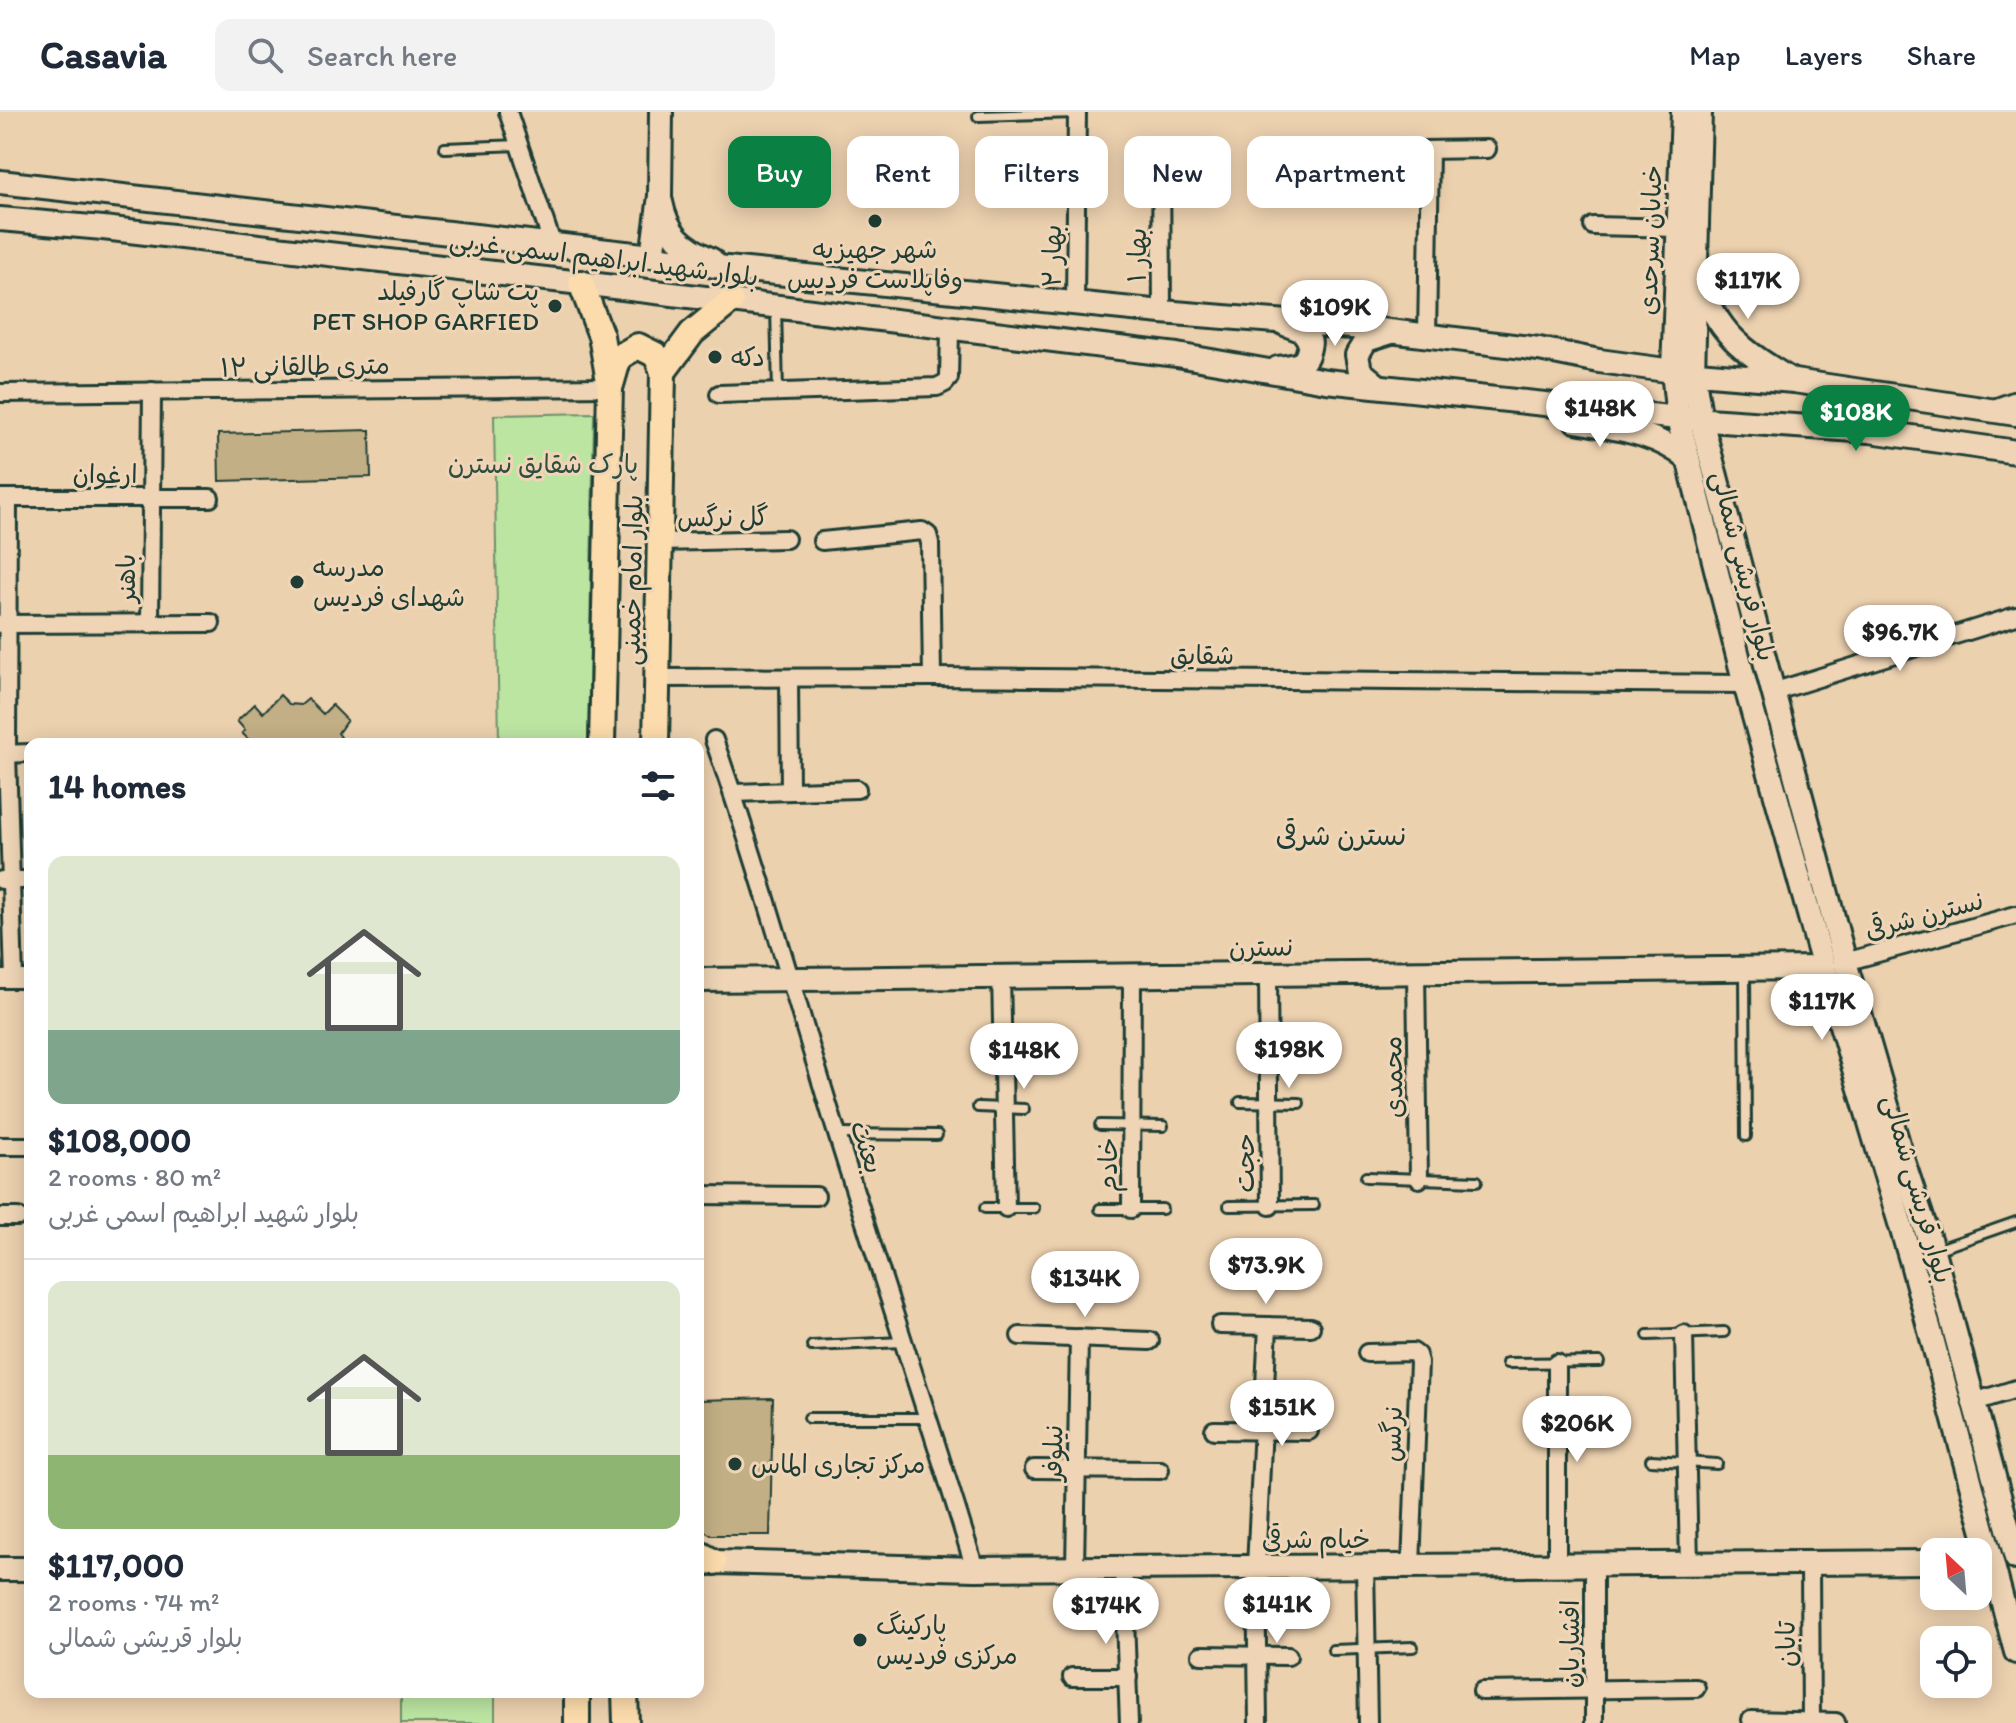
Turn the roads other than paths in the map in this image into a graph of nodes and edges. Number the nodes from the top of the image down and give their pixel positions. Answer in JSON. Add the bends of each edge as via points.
{"nodes":[{"id":1,"x":508,"y":112,"type":"edge"},
{"id":2,"x":661,"y":112,"type":"edge"},
{"id":3,"x":1683,"y":112,"type":"edge"},
{"id":4,"x":1700,"y":112,"type":"edge"},
{"id":5,"x":1077,"y":113,"type":"edge"},
{"id":6,"x":978,"y":116,"type":"dead end"},
{"id":7,"x":520,"y":145,"type":"junction"},
{"id":8,"x":445,"y":148,"type":"dead end"},
{"id":9,"x":1487,"y":149,"type":"dead end"},
{"id":10,"x":1434,"y":150,"type":"edge"},
{"id":11,"x":0,"y":182,"type":"edge"},
{"id":12,"x":660,"y":196,"type":"junction"},
{"id":13,"x":1161,"y":208,"type":"edge"},
{"id":14,"x":1429,"y":208,"type":"edge"},
{"id":15,"x":0,"y":219,"type":"edge"},
{"id":16,"x":1593,"y":226,"type":"dead end"},
{"id":17,"x":1678,"y":228,"type":"junction"},
{"id":18,"x":553,"y":246,"type":"junction"},
{"id":19,"x":652,"y":256,"type":"junction"},
{"id":20,"x":1696,"y":264,"type":"junction"},
{"id":21,"x":727,"y":268,"type":"junction"},
{"id":22,"x":581,"y":283,"type":"junction"},
{"id":23,"x":731,"y":301,"type":"junction"},
{"id":24,"x":1075,"y":303,"type":"junction"},
{"id":25,"x":776,"y":306,"type":"junction"},
{"id":26,"x":1162,"y":312,"type":"junction"},
{"id":27,"x":1277,"y":320,"type":"junction"},
{"id":28,"x":950,"y":329,"type":"junction"},
{"id":29,"x":1392,"y":332,"type":"junction"},
{"id":30,"x":1427,"y":337,"type":"junction"},
{"id":31,"x":1269,"y":370,"type":"junction"},
{"id":32,"x":663,"y":372,"type":"junction"},
{"id":33,"x":1683,"y":372,"type":"junction"},
{"id":34,"x":1794,"y":381,"type":"junction"},
{"id":35,"x":1378,"y":386,"type":"junction"},
{"id":36,"x":610,"y":387,"type":"junction"},
{"id":37,"x":152,"y":391,"type":"junction"},
{"id":38,"x":0,"y":393,"type":"edge"},
{"id":39,"x":778,"y":393,"type":"junction"},
{"id":40,"x":719,"y":394,"type":"dead end"},
{"id":41,"x":2016,"y":400,"type":"edge"},
{"id":42,"x":1538,"y":404,"type":"junction"},
{"id":43,"x":1957,"y":406,"type":"junction"},
{"id":44,"x":1989,"y":409,"type":"junction"},
{"id":45,"x":2016,"y":414,"type":"edge"},
{"id":46,"x":1678,"y":418,"type":"junction"},
{"id":47,"x":1701,"y":420,"type":"junction"},
{"id":48,"x":1963,"y":444,"type":"junction"},
{"id":49,"x":2016,"y":452,"type":"edge"},
{"id":50,"x":1688,"y":459,"type":"junction"},
{"id":51,"x":4,"y":498,"type":"edge"},
{"id":52,"x":151,"y":498,"type":"junction"},
{"id":53,"x":210,"y":498,"type":"dead end"},
{"id":54,"x":786,"y":539,"type":"dead end"},
{"id":55,"x":822,"y":541,"type":"dead end"},
{"id":56,"x":661,"y":542,"type":"junction"},
{"id":57,"x":2016,"y":616,"type":"edge"},
{"id":58,"x":211,"y":623,"type":"dead end"},
{"id":59,"x":4,"y":624,"type":"edge"},
{"id":60,"x":150,"y":624,"type":"junction"},
{"id":61,"x":932,"y":677,"type":"junction"},
{"id":62,"x":659,"y":678,"type":"junction"},
{"id":63,"x":789,"y":678,"type":"junction"},
{"id":64,"x":1745,"y":684,"type":"junction"},
{"id":65,"x":1773,"y":692,"type":"junction"},
{"id":66,"x":602,"y":738,"type":"edge"},
{"id":67,"x":656,"y":738,"type":"edge"},
{"id":68,"x":714,"y":740,"type":"dead end"},
{"id":69,"x":24,"y":753,"type":"edge"},
{"id":70,"x":4,"y":754,"type":"edge"},
{"id":71,"x":857,"y":789,"type":"dead end"},
{"id":72,"x":790,"y":790,"type":"junction"},
{"id":73,"x":733,"y":793,"type":"junction"},
{"id":74,"x":5,"y":880,"type":"edge"},
{"id":75,"x":2016,"y":915,"type":"edge"},
{"id":76,"x":1834,"y":965,"type":"junction"},
{"id":77,"x":1745,"y":969,"type":"junction"},
{"id":78,"x":1416,"y":973,"type":"junction"},
{"id":79,"x":1001,"y":975,"type":"junction"},
{"id":80,"x":1268,"y":975,"type":"junction"},
{"id":81,"x":1132,"y":977,"type":"junction"},
{"id":82,"x":15,"y":979,"type":"edge"},
{"id":83,"x":704,"y":980,"type":"edge"},
{"id":84,"x":792,"y":980,"type":"junction"},
{"id":85,"x":1868,"y":1081,"type":"junction"},
{"id":86,"x":1240,"y":1102,"type":"dead end"},
{"id":87,"x":1269,"y":1103,"type":"junction"},
{"id":88,"x":1299,"y":1103,"type":"dead end"},
{"id":89,"x":978,"y":1107,"type":"dead end"},
{"id":90,"x":1004,"y":1109,"type":"junction"},
{"id":91,"x":1024,"y":1109,"type":"dead end"},
{"id":92,"x":1100,"y":1125,"type":"dead end"},
{"id":93,"x":1132,"y":1126,"type":"junction"},
{"id":94,"x":1163,"y":1126,"type":"dead end"},
{"id":95,"x":837,"y":1134,"type":"junction"},
{"id":96,"x":937,"y":1135,"type":"dead end"},
{"id":97,"x":1746,"y":1136,"type":"dead end"},
{"id":98,"x":0,"y":1146,"type":"edge"},
{"id":99,"x":24,"y":1146,"type":"edge"},
{"id":100,"x":1366,"y":1177,"type":"dead end"},
{"id":101,"x":1419,"y":1179,"type":"junction"},
{"id":102,"x":1477,"y":1181,"type":"dead end"},
{"id":103,"x":704,"y":1195,"type":"edge"},
{"id":104,"x":816,"y":1196,"type":"dead end"},
{"id":105,"x":1314,"y":1205,"type":"dead end"},
{"id":106,"x":1229,"y":1206,"type":"dead end"},
{"id":107,"x":1270,"y":1206,"type":"junction"},
{"id":108,"x":985,"y":1208,"type":"dead end"},
{"id":109,"x":1006,"y":1208,"type":"junction"},
{"id":110,"x":1034,"y":1208,"type":"dead end"},
{"id":111,"x":1100,"y":1209,"type":"dead end"},
{"id":112,"x":1131,"y":1209,"type":"junction"},
{"id":113,"x":1162,"y":1209,"type":"dead end"},
{"id":114,"x":0,"y":1217,"type":"edge"},
{"id":115,"x":18,"y":1217,"type":"dead end"},
{"id":116,"x":2016,"y":1222,"type":"edge"},
{"id":117,"x":1933,"y":1251,"type":"junction"},
{"id":118,"x":1220,"y":1325,"type":"dead end"},
{"id":119,"x":1268,"y":1326,"type":"junction"},
{"id":120,"x":1311,"y":1327,"type":"dead end"},
{"id":121,"x":1724,"y":1332,"type":"dead end"},
{"id":122,"x":1684,"y":1334,"type":"junction"},
{"id":123,"x":1648,"y":1335,"type":"dead end"},
{"id":124,"x":1020,"y":1336,"type":"dead end"},
{"id":125,"x":1079,"y":1338,"type":"junction"},
{"id":126,"x":1150,"y":1341,"type":"dead end"},
{"id":127,"x":905,"y":1342,"type":"junction"},
{"id":128,"x":812,"y":1346,"type":"dead end"},
{"id":129,"x":1367,"y":1353,"type":"dead end"},
{"id":130,"x":1599,"y":1362,"type":"dead end"},
{"id":131,"x":1507,"y":1363,"type":"dead end"},
{"id":132,"x":1557,"y":1363,"type":"junction"},
{"id":133,"x":2016,"y":1389,"type":"edge"},
{"id":134,"x":1974,"y":1402,"type":"junction"},
{"id":135,"x":809,"y":1418,"type":"dead end"},
{"id":136,"x":930,"y":1418,"type":"junction"},
{"id":137,"x":1214,"y":1430,"type":"dead end"},
{"id":138,"x":1263,"y":1431,"type":"junction"},
{"id":139,"x":1309,"y":1431,"type":"dead end"},
{"id":140,"x":1651,"y":1460,"type":"dead end"},
{"id":141,"x":1687,"y":1462,"type":"junction"},
{"id":142,"x":1717,"y":1464,"type":"dead end"},
{"id":143,"x":1034,"y":1469,"type":"dead end"},
{"id":144,"x":1077,"y":1469,"type":"junction"},
{"id":145,"x":1160,"y":1470,"type":"dead end"},
{"id":146,"x":1979,"y":1538,"type":"edge"},
{"id":147,"x":2016,"y":1556,"type":"edge"},
{"id":148,"x":704,"y":1560,"type":"edge"},
{"id":149,"x":1920,"y":1562,"type":"edge"},
{"id":150,"x":1689,"y":1565,"type":"junction"},
{"id":151,"x":1810,"y":1565,"type":"junction"},
{"id":152,"x":1365,"y":1566,"type":"junction"},
{"id":153,"x":1411,"y":1566,"type":"junction"},
{"id":154,"x":1557,"y":1566,"type":"junction"},
{"id":155,"x":1594,"y":1566,"type":"junction"},
{"id":156,"x":1256,"y":1567,"type":"junction"},
{"id":157,"x":1075,"y":1568,"type":"junction"},
{"id":158,"x":1123,"y":1568,"type":"junction"},
{"id":159,"x":0,"y":1569,"type":"edge"},
{"id":160,"x":24,"y":1569,"type":"edge"},
{"id":161,"x":975,"y":1569,"type":"junction"},
{"id":162,"x":1992,"y":1582,"type":"edge"},
{"id":163,"x":1413,"y":1647,"type":"dead end"},
{"id":164,"x":1366,"y":1649,"type":"junction"},
{"id":165,"x":1333,"y":1650,"type":"dead end"},
{"id":166,"x":2016,"y":1652,"type":"edge"},
{"id":167,"x":1201,"y":1655,"type":"dead end"},
{"id":168,"x":1257,"y":1655,"type":"junction"},
{"id":169,"x":1288,"y":1656,"type":"dead end"},
{"id":170,"x":1072,"y":1677,"type":"dead end"},
{"id":171,"x":1128,"y":1677,"type":"junction"},
{"id":172,"x":1594,"y":1688,"type":"junction"},
{"id":173,"x":1696,"y":1688,"type":"dead end"},
{"id":174,"x":1482,"y":1691,"type":"dead end"},
{"id":175,"x":577,"y":1698,"type":"edge"},
{"id":176,"x":625,"y":1698,"type":"edge"},
{"id":177,"x":1751,"y":1720,"type":"dead end"},
{"id":178,"x":1811,"y":1722,"type":"edge"},
{"id":179,"x":1836,"y":1722,"type":"edge"},
{"id":180,"x":577,"y":1723,"type":"edge"},
{"id":181,"x":626,"y":1723,"type":"edge"},
{"id":182,"x":1129,"y":1723,"type":"edge"},
{"id":183,"x":1258,"y":1723,"type":"edge"},
{"id":184,"x":1368,"y":1723,"type":"edge"},
{"id":185,"x":1594,"y":1723,"type":"edge"}],
"edges":[{"from":1,"to":7,"type":"street"},
{"from":2,"to":12,"type":"main road"},
{"from":3,"to":17,"type":"main road","name":"خیابان سرحدی"},
{"from":4,"to":20,"type":"main road","name":"خیابان سرحدی"},
{"from":5,"to":6,"type":"lane"},
{"from":5,"to":24,"type":"street","name":"بهار ۲"},
{"from":7,"to":8,"type":"lane"},
{"from":7,"to":18,"type":"street"},
{"from":9,"to":10,"type":"street"},
{"from":11,"to":18,"type":"main road","name":"بلوار شهید ابراهیم اسمی غربی"},
{"from":12,"to":19,"type":"main road"},
{"from":12,"to":21,"type":"main road","via":[[670,230],[700,255]]},
{"from":13,"to":26,"type":"street","name":"بهار ۱"},
{"from":14,"to":30,"type":"street"},
{"from":15,"to":22,"type":"main road","name":"بلوار شهید ابراهیم اسمی غربی"},
{"from":16,"to":17,"type":"street"},
{"from":17,"to":33,"type":"main road","name":"خیابان سرحدی"},
{"from":18,"to":19,"type":"main road","name":"بلوار شهید ابراهیم اسمی غربی"},
{"from":19,"to":21,"type":"main road","name":"بلوار شهید ابراهیم اسمی غربی"},
{"from":20,"to":33,"type":"main road","name":"خیابان سرحدی"},
{"from":20,"to":34,"type":"main road","via":[[1720,327],[1753,357]]},
{"from":21,"to":24,"type":"main road","name":"بلوار شهید ابراهیم اسمی غربی"},
{"from":22,"to":23,"type":"main road","name":"بلوار شهید ابراهیم اسمی غربی"},
{"from":22,"to":36,"type":"main road","name":"بلوار امام خمینی","via":[[601,336]]},
{"from":23,"to":25,"type":"main road","name":"بلوار شهید ابراهیم اسمی غربی"},
{"from":23,"to":32,"type":"main road","via":[[692,333]]},
{"from":24,"to":26,"type":"main road","name":"بلوار شهید ابراهیم اسمی غربی"},
{"from":25,"to":28,"type":"main road","name":"بلوار شهید ابراهیم اسمی غربی"},
{"from":25,"to":39,"type":"lane"},
{"from":26,"to":27,"type":"main road","name":"بلوار شهید ابراهیم اسمی غربی"},
{"from":27,"to":29,"type":"main road","name":"بلوار شهید ابراهیم اسمی غربی"},
{"from":27,"to":31,"type":"main road","via":[[1303,331],[1310,342],[1309,356],[1300,365]]},
{"from":28,"to":31,"type":"main road","name":"بلوار شهید ابراهیم اسمی غربی"},
{"from":28,"to":39,"type":"street","via":[[949,378],[937,387]]},
{"from":29,"to":30,"type":"main road","name":"بلوار شهید ابراهیم اسمی غربی"},
{"from":29,"to":35,"type":"main road","via":[[1366,340],[1357,355],[1360,371]]},
{"from":30,"to":33,"type":"main road","name":"بلوار شهید ابراهیم اسمی غربی"},
{"from":31,"to":35,"type":"main road","name":"بلوار شهید ابراهیم اسمی غربی"},
{"from":32,"to":36,"type":"main road","via":[[656,355],[638,346],[619,357]]},
{"from":32,"to":56,"type":"main road","name":"بلوار امام خمینی"},
{"from":33,"to":34,"type":"main road","name":"بلوار شهید ابراهیم اسمی غربی"},
{"from":33,"to":46,"type":"main road","name":"بلوار قریشی شمالی"},
{"from":33,"to":47,"type":"main road","name":"بلوار قریشی شمالی"},
{"from":34,"to":43,"type":"main road","name":"بلوار شهید ابراهیم اسمی غربی"},
{"from":35,"to":42,"type":"main road","name":"بلوار شهید ابراهیم اسمی غربی"},
{"from":36,"to":37,"type":"street","name":"۱۲ متری طالقانی"},
{"from":36,"to":66,"type":"main road","name":"بلوار امام خمینی"},
{"from":37,"to":38,"type":"street","name":"۱۲ متری طالقانی"},
{"from":37,"to":52,"type":"street","name":"باهنر"},
{"from":39,"to":40,"type":"street"},
{"from":41,"to":44,"type":"street"},
{"from":42,"to":46,"type":"main road","name":"بلوار شهید ابراهیم اسمی غربی"},
{"from":42,"to":50,"type":"main road","via":[[1564,418],[1662,442]]},
{"from":43,"to":44,"type":"main road","name":"بلوار شهید ابراهیم اسمی غربی"},
{"from":43,"to":48,"type":"main road","via":[[1975,420],[1976,429]]},
{"from":44,"to":45,"type":"main road","name":"بلوار شهید ابراهیم اسمی غربی"},
{"from":46,"to":47,"type":"main road","name":"بلوار شهید ابراهیم اسمی غربی"},
{"from":46,"to":50,"type":"main road","name":"بلوار قریشی شمالی"},
{"from":47,"to":48,"type":"main road","via":[[1870,431]]},
{"from":47,"to":65,"type":"main road","name":"بلوار قریشی شمالی"},
{"from":48,"to":49,"type":"main road"},
{"from":50,"to":64,"type":"main road","name":"بلوار قریشی شمالی"},
{"from":51,"to":52,"type":"street","name":"ارغوان"},
{"from":51,"to":59,"type":"street"},
{"from":52,"to":53,"type":"street","name":"ارغوان"},
{"from":52,"to":60,"type":"street","name":"باهنر"},
{"from":54,"to":56,"type":"street","name":"گل نرگس"},
{"from":55,"to":61,"type":"street","via":[[922,531],[928,535]]},
{"from":56,"to":62,"type":"main road","name":"بلوار امام خمینی"},
{"from":57,"to":65,"type":"street"},
{"from":58,"to":60,"type":"street"},
{"from":59,"to":60,"type":"street","name":"باهنر"},
{"from":59,"to":70,"type":"street"},
{"from":61,"to":63,"type":"street","name":"شقایق"},
{"from":61,"to":64,"type":"street","name":"شقایق"},
{"from":62,"to":63,"type":"street","name":"شقایق"},
{"from":62,"to":67,"type":"main road","name":"بلوار امام خمینی"},
{"from":63,"to":72,"type":"street"},
{"from":64,"to":76,"type":"main road","name":"بلوار قریشی شمالی"},
{"from":65,"to":76,"type":"main road","name":"بلوار قریشی شمالی"},
{"from":68,"to":73,"type":"street","name":"بعثت"},
{"from":69,"to":70,"type":"street"},
{"from":70,"to":74,"type":"street"},
{"from":71,"to":72,"type":"street"},
{"from":72,"to":73,"type":"street"},
{"from":73,"to":84,"type":"street","name":"بعثت"},
{"from":74,"to":82,"type":"street"},
{"from":75,"to":76,"type":"street","name":"نسترن شرقی"},
{"from":76,"to":77,"type":"main road","name":"نسترن"},
{"from":76,"to":85,"type":"main road","name":"بلوار قریشی شمالی"},
{"from":77,"to":78,"type":"main road","name":"نسترن"},
{"from":77,"to":97,"type":"lane"},
{"from":78,"to":80,"type":"main road","name":"نسترن"},
{"from":78,"to":101,"type":"street","name":"محمدی"},
{"from":79,"to":81,"type":"main road","name":"نسترن"},
{"from":79,"to":84,"type":"main road","name":"نسترن"},
{"from":79,"to":90,"type":"street"},
{"from":80,"to":81,"type":"main road","name":"نسترن"},
{"from":80,"to":87,"type":"street","name":"حجت"},
{"from":81,"to":93,"type":"street","name":"خادم"},
{"from":83,"to":84,"type":"main road","name":"نسترن"},
{"from":84,"to":95,"type":"street","name":"بعثت"},
{"from":85,"to":117,"type":"main road","name":"بلوار قریشی شمالی"},
{"from":85,"to":146,"type":"main road","name":"بلوار قریشی شمالی"},
{"from":86,"to":87,"type":"lane"},
{"from":87,"to":88,"type":"lane"},
{"from":87,"to":107,"type":"street","name":"حجت"},
{"from":89,"to":90,"type":"lane"},
{"from":90,"to":91,"type":"lane"},
{"from":90,"to":109,"type":"street"},
{"from":92,"to":93,"type":"lane"},
{"from":93,"to":94,"type":"lane"},
{"from":93,"to":112,"type":"street","name":"خادم"},
{"from":95,"to":96,"type":"lane"},
{"from":95,"to":127,"type":"street","name":"بعثت"},
{"from":98,"to":99,"type":"street"},
{"from":100,"to":101,"type":"lane"},
{"from":101,"to":102,"type":"lane"},
{"from":103,"to":104,"type":"street"},
{"from":105,"to":107,"type":"lane"},
{"from":106,"to":107,"type":"lane"},
{"from":108,"to":109,"type":"lane"},
{"from":109,"to":110,"type":"lane"},
{"from":111,"to":112,"type":"lane"},
{"from":112,"to":113,"type":"lane"},
{"from":114,"to":115,"type":"street"},
{"from":116,"to":117,"type":"lane"},
{"from":117,"to":134,"type":"main road","name":"بلوار قریشی شمالی"},
{"from":118,"to":119,"type":"street"},
{"from":119,"to":120,"type":"street"},
{"from":119,"to":138,"type":"street"},
{"from":121,"to":122,"type":"lane"},
{"from":122,"to":123,"type":"lane"},
{"from":122,"to":141,"type":"street"},
{"from":124,"to":125,"type":"street"},
{"from":125,"to":126,"type":"street"},
{"from":125,"to":144,"type":"street","name":"نیلوفر"},
{"from":127,"to":128,"type":"lane"},
{"from":127,"to":136,"type":"street","name":"بعثت"},
{"from":129,"to":153,"type":"street","name":"نرگس","via":[[1413,1352],[1419,1362]]},
{"from":130,"to":132,"type":"lane"},
{"from":131,"to":132,"type":"lane"},
{"from":132,"to":154,"type":"street"},
{"from":133,"to":134,"type":"street"},
{"from":134,"to":147,"type":"main road","name":"بلوار قریشی شمالی"},
{"from":135,"to":136,"type":"lane"},
{"from":136,"to":161,"type":"street","name":"بعثت"},
{"from":137,"to":138,"type":"street"},
{"from":138,"to":139,"type":"street"},
{"from":138,"to":156,"type":"street"},
{"from":140,"to":141,"type":"lane"},
{"from":141,"to":142,"type":"lane"},
{"from":141,"to":150,"type":"street"},
{"from":143,"to":144,"type":"street"},
{"from":144,"to":145,"type":"street"},
{"from":144,"to":157,"type":"street","name":"نیلوفر"},
{"from":148,"to":161,"type":"main road","name":"خیام شرقی"},
{"from":149,"to":151,"type":"main road","name":"خیام شرقی"},
{"from":150,"to":151,"type":"main road","name":"خیام شرقی"},
{"from":150,"to":155,"type":"main road","name":"خیام شرقی"},
{"from":151,"to":178,"type":"street","name":"تابان"},
{"from":152,"to":153,"type":"main road","name":"خیام شرقی"},
{"from":152,"to":156,"type":"main road","name":"خیام شرقی"},
{"from":152,"to":164,"type":"street"},
{"from":153,"to":154,"type":"main road","name":"خیام شرقی"},
{"from":154,"to":155,"type":"main road","name":"خیام شرقی"},
{"from":155,"to":172,"type":"street","name":"افشاریان"},
{"from":156,"to":158,"type":"main road","name":"خیام شرقی"},
{"from":156,"to":168,"type":"street"},
{"from":157,"to":158,"type":"main road","name":"خیام شرقی"},
{"from":157,"to":161,"type":"main road","name":"خیام شرقی"},
{"from":158,"to":171,"type":"street"},
{"from":159,"to":160,"type":"main road"},
{"from":162,"to":166,"type":"main road","name":"بلوار قریشی شمالی"},
{"from":163,"to":164,"type":"lane"},
{"from":164,"to":165,"type":"lane"},
{"from":164,"to":184,"type":"street"},
{"from":167,"to":168,"type":"street"},
{"from":168,"to":169,"type":"street"},
{"from":168,"to":183,"type":"street"},
{"from":170,"to":171,"type":"street"},
{"from":171,"to":182,"type":"street"},
{"from":172,"to":173,"type":"street"},
{"from":172,"to":174,"type":"street"},
{"from":172,"to":185,"type":"street","name":"افشاریان"},
{"from":175,"to":180,"type":"main road"},
{"from":176,"to":181,"type":"main road"},
{"from":177,"to":178,"type":"street"},
{"from":178,"to":179,"type":"street"}]}
